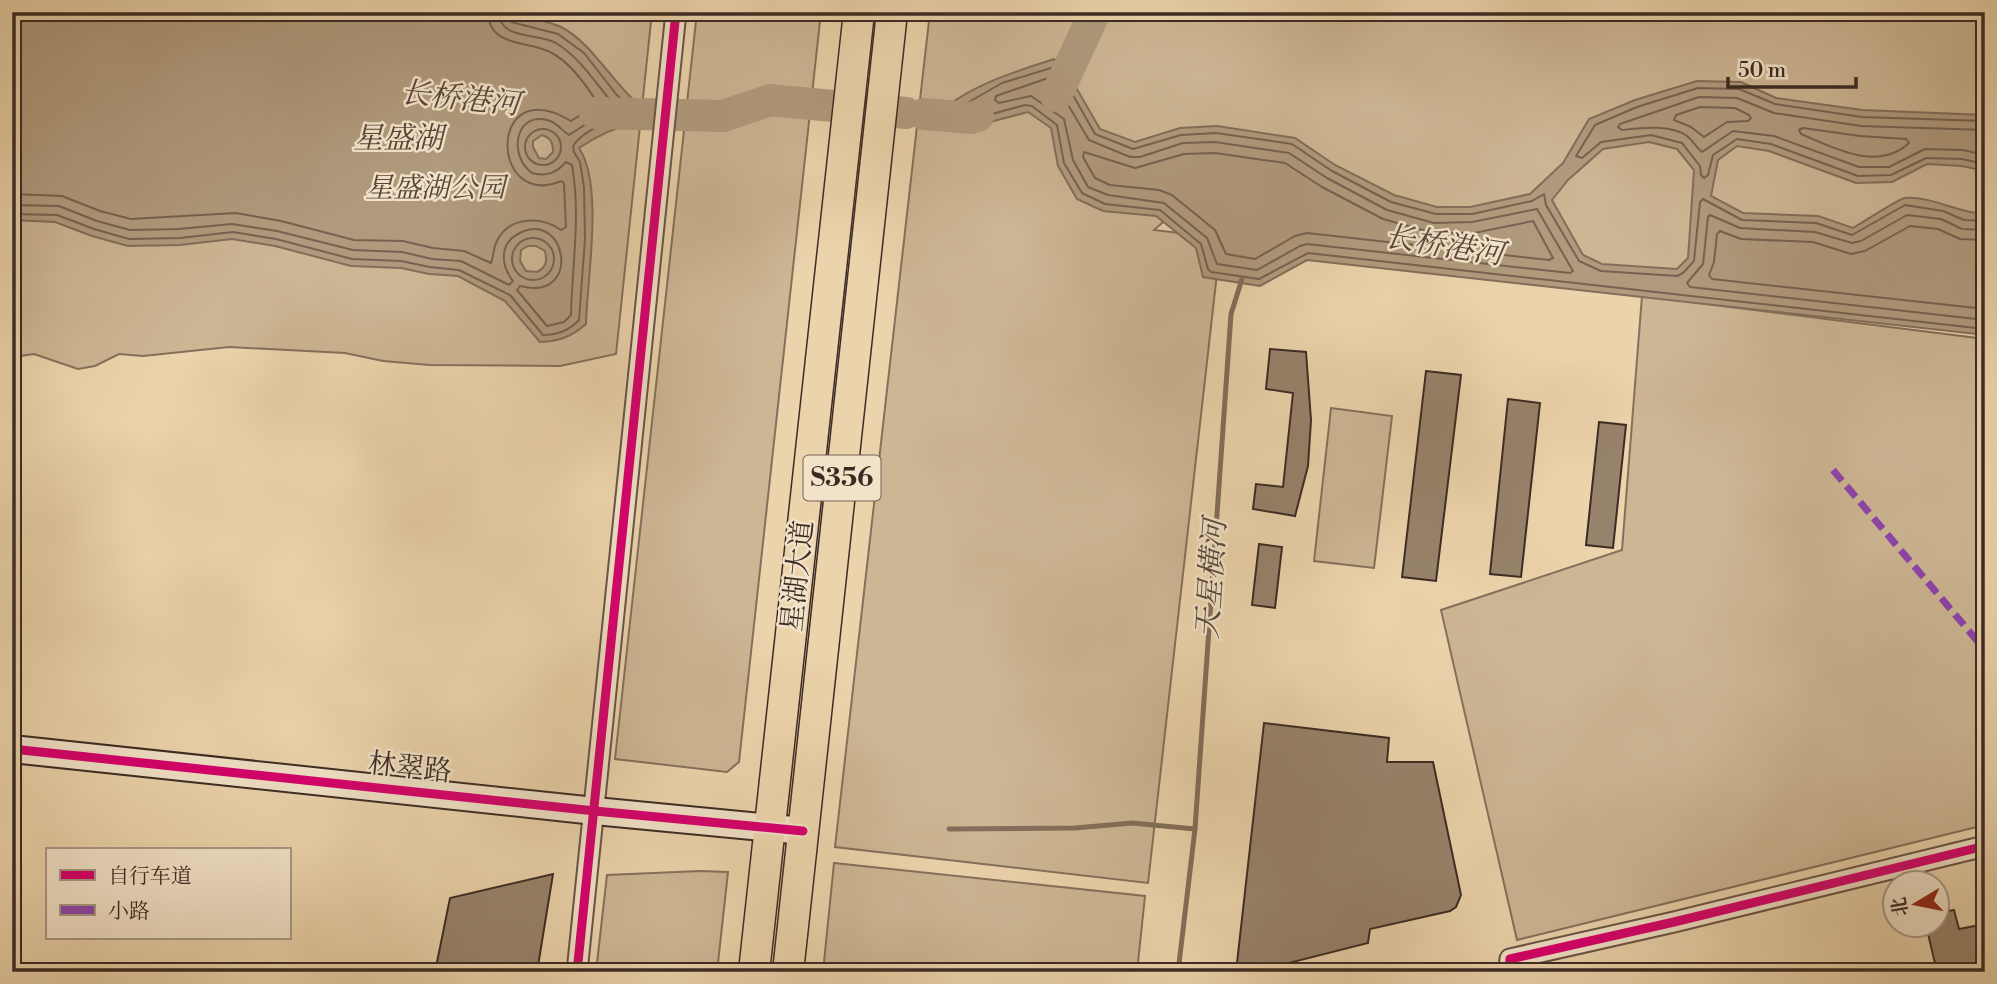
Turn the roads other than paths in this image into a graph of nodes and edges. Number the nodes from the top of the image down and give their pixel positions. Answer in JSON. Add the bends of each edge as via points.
{"nodes":[{"id":1,"x":676,"y":12,"type":"edge"},
{"id":2,"x":859,"y":12,"type":"edge"},
{"id":3,"x":892,"y":12,"type":"edge"},
{"id":4,"x":12,"y":748,"type":"edge"},
{"id":5,"x":595,"y":811,"type":"junction"},
{"id":6,"x":771,"y":827,"type":"junction"},
{"id":7,"x":803,"y":831,"type":"junction"},
{"id":8,"x":1985,"y":846,"type":"edge"},
{"id":9,"x":577,"y":972,"type":"edge"},
{"id":10,"x":754,"y":972,"type":"edge"},
{"id":11,"x":788,"y":972,"type":"edge"},
{"id":12,"x":1509,"y":972,"type":"edge"}],
"edges":[{"from":1,"to":5,"type":"street"},
{"from":2,"to":6,"type":"main road","name":"星湖大道","number":"S356"},
{"from":3,"to":7,"type":"main road","name":"星湖大道","number":"S356"},
{"from":4,"to":5,"type":"street","name":"林翠路"},
{"from":5,"to":6,"type":"street","name":"林翠路"},
{"from":5,"to":9,"type":"street"},
{"from":6,"to":7,"type":"street","name":"林翠路"},
{"from":6,"to":10,"type":"main road","name":"星湖大道","number":"S356"},
{"from":7,"to":11,"type":"main road","name":"星湖大道","number":"S356"},
{"from":8,"to":12,"type":"street","via":[[1510,959]]}]}
